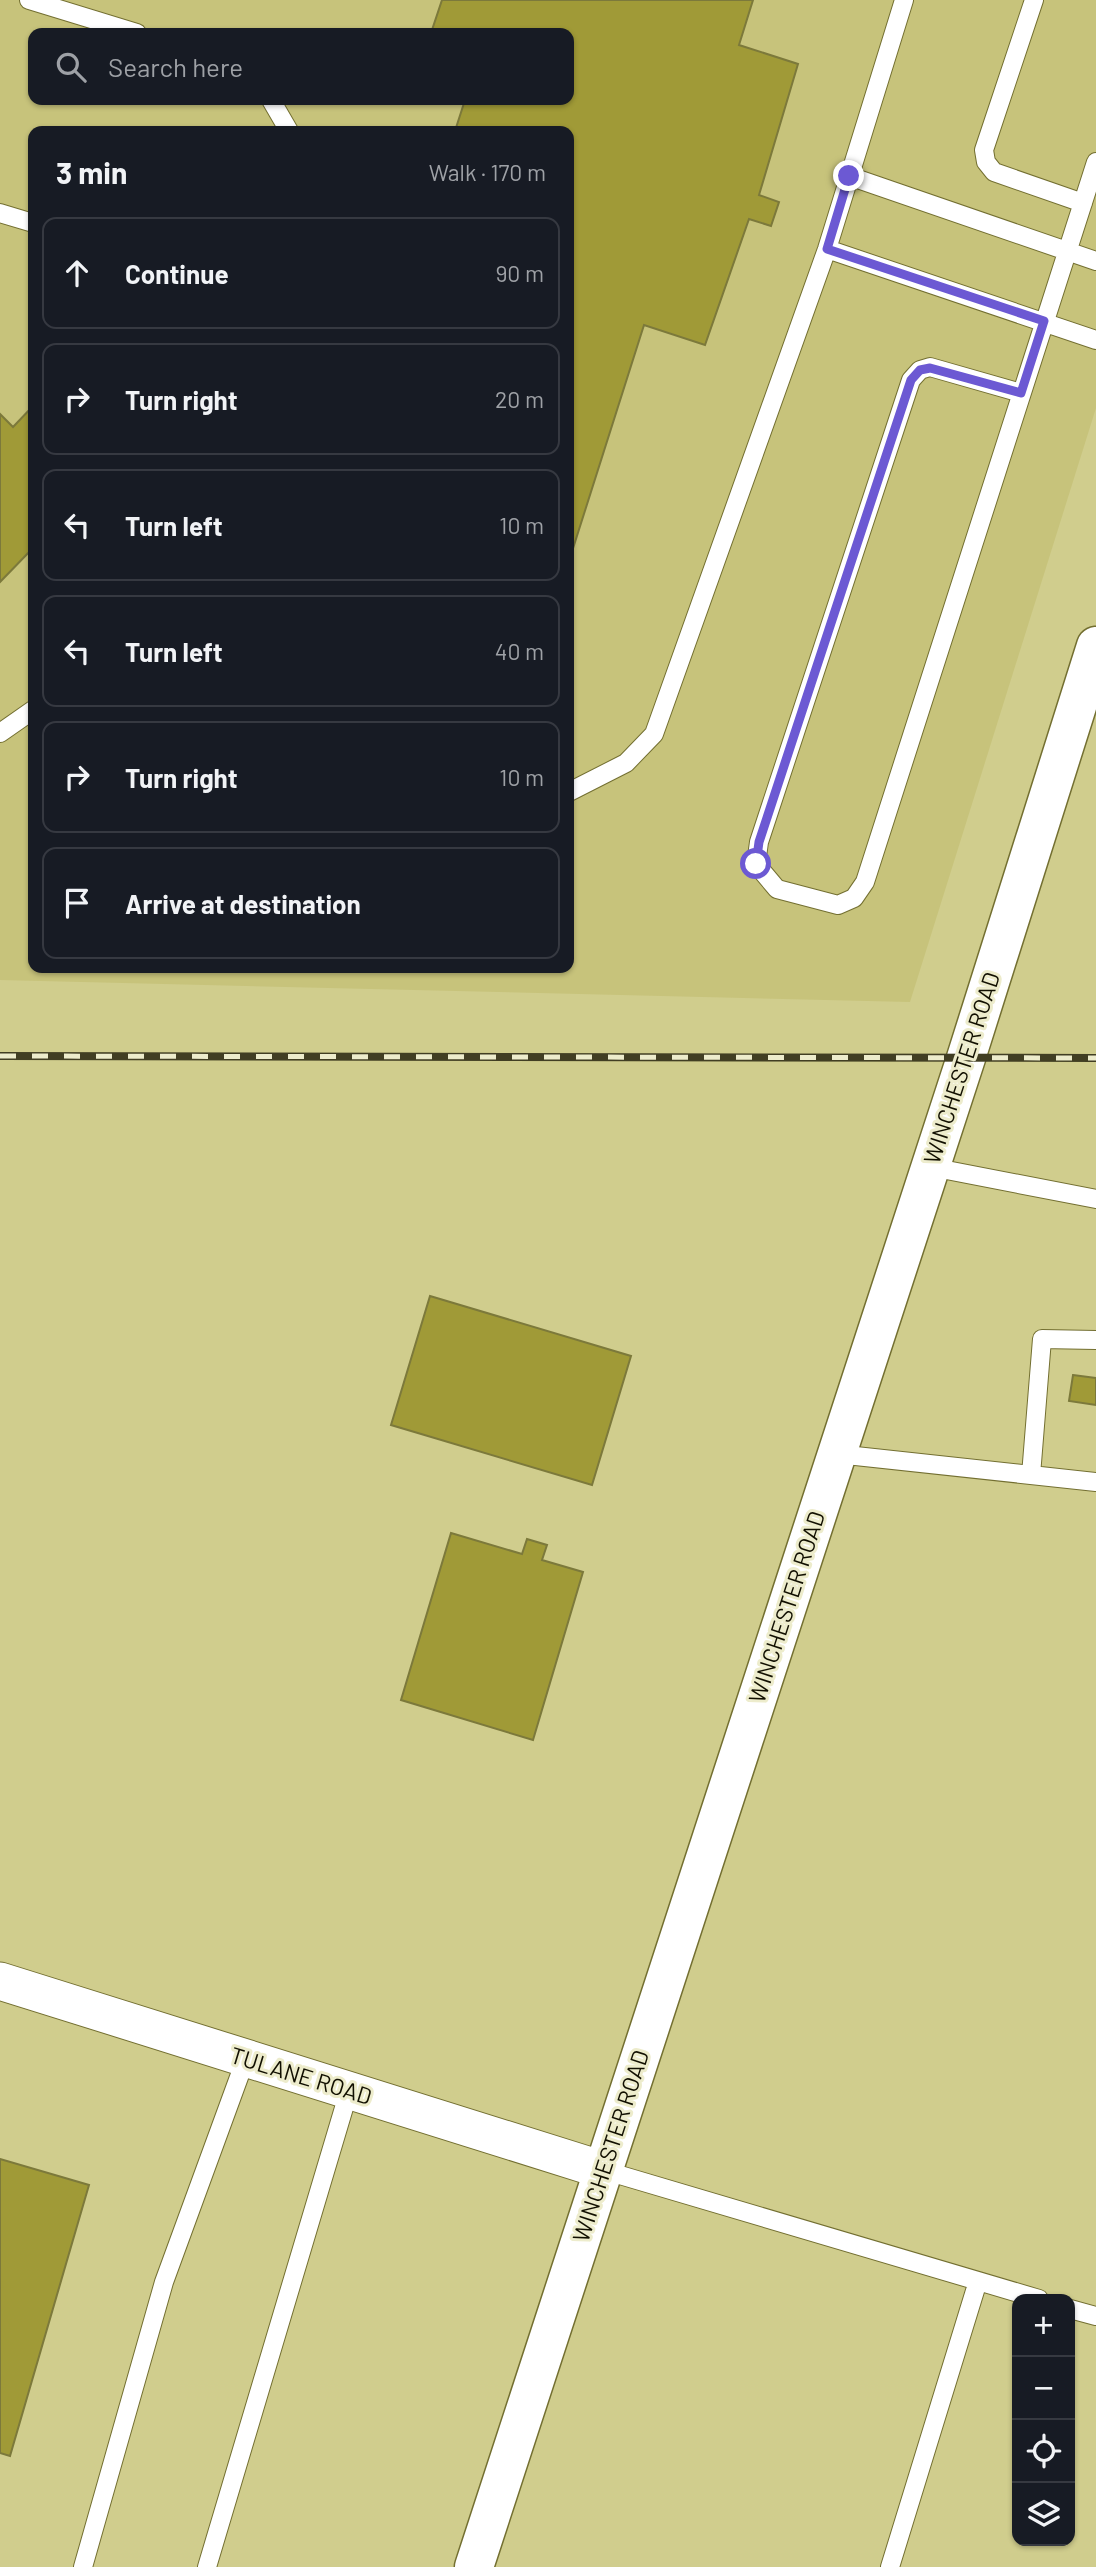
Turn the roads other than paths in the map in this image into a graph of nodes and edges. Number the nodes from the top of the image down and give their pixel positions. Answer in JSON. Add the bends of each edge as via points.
{"nodes":[{"id":1,"x":29,"y":0,"type":"edge"},
{"id":2,"x":904,"y":0,"type":"edge"},
{"id":3,"x":1034,"y":0,"type":"edge"},
{"id":4,"x":121,"y":28,"type":"edge"},
{"id":5,"x":274,"y":105,"type":"edge"},
{"id":6,"x":286,"y":126,"type":"edge"},
{"id":7,"x":1096,"y":162,"type":"edge"},
{"id":8,"x":849,"y":176,"type":"junction"},
{"id":9,"x":1083,"y":203,"type":"junction"},
{"id":10,"x":0,"y":213,"type":"edge"},
{"id":11,"x":28,"y":221,"type":"edge"},
{"id":12,"x":827,"y":249,"type":"junction"},
{"id":13,"x":1068,"y":250,"type":"junction"},
{"id":14,"x":1096,"y":261,"type":"edge"},
{"id":15,"x":1044,"y":321,"type":"junction"},
{"id":16,"x":1096,"y":340,"type":"edge"},
{"id":17,"x":1021,"y":393,"type":"junction"},
{"id":18,"x":1096,"y":646,"type":"edge"},
{"id":19,"x":1090,"y":683,"type":"edge"},
{"id":20,"x":28,"y":713,"type":"edge"},
{"id":21,"x":0,"y":733,"type":"edge"},
{"id":22,"x":574,"y":790,"type":"edge"},
{"id":23,"x":931,"y":1167,"type":"junction"},
{"id":24,"x":1096,"y":1199,"type":"edge"},
{"id":25,"x":1096,"y":1340,"type":"edge"},
{"id":26,"x":837,"y":1454,"type":"junction"},
{"id":27,"x":1031,"y":1475,"type":"junction"},
{"id":28,"x":1096,"y":1482,"type":"edge"},
{"id":29,"x":0,"y":1982,"type":"edge"},
{"id":30,"x":246,"y":2058,"type":"junction"},
{"id":31,"x":349,"y":2091,"type":"junction"},
{"id":32,"x":603,"y":2170,"type":"junction"},
{"id":33,"x":978,"y":2281,"type":"junction"},
{"id":34,"x":1022,"y":2294,"type":"edge"},
{"id":35,"x":1075,"y":2310,"type":"edge"},
{"id":36,"x":1096,"y":2316,"type":"edge"},
{"id":37,"x":83,"y":2567,"type":"edge"},
{"id":38,"x":207,"y":2567,"type":"edge"},
{"id":39,"x":474,"y":2567,"type":"edge"},
{"id":40,"x":890,"y":2567,"type":"edge"}],
"edges":[{"from":1,"to":4,"type":"lane"},
{"from":2,"to":8,"type":"lane"},
{"from":3,"to":9,"type":"lane","via":[[984,150],[986,162],[994,172]]},
{"from":5,"to":6,"type":"lane"},
{"from":7,"to":9,"type":"lane"},
{"from":8,"to":12,"type":"lane"},
{"from":8,"to":13,"type":"lane"},
{"from":9,"to":13,"type":"lane"},
{"from":10,"to":11,"type":"lane"},
{"from":12,"to":15,"type":"lane"},
{"from":12,"to":22,"type":"lane","via":[[654,734],[626,764]]},
{"from":13,"to":14,"type":"lane"},
{"from":13,"to":15,"type":"lane"},
{"from":15,"to":16,"type":"lane"},
{"from":15,"to":17,"type":"lane"},
{"from":17,"to":17,"type":"lane","via":[[865,882],[854,898],[838,905],[777,889],[756,864],[759,842],[911,380],[920,370],[930,368]]},
{"from":18,"to":19,"type":"main road","name":"WINCHESTER ROAD"},
{"from":19,"to":23,"type":"main road","name":"WINCHESTER ROAD"},
{"from":20,"to":21,"type":"lane"},
{"from":23,"to":24,"type":"lane"},
{"from":23,"to":26,"type":"main road","name":"WINCHESTER ROAD"},
{"from":25,"to":27,"type":"lane","via":[[1042,1339]]},
{"from":26,"to":27,"type":"lane"},
{"from":26,"to":32,"type":"main road","name":"WINCHESTER ROAD"},
{"from":27,"to":28,"type":"lane"},
{"from":29,"to":30,"type":"street","name":"TULANE ROAD"},
{"from":30,"to":31,"type":"street","name":"TULANE ROAD"},
{"from":30,"to":37,"type":"lane","via":[[164,2282]]},
{"from":31,"to":32,"type":"street","name":"TULANE ROAD"},
{"from":31,"to":38,"type":"lane"},
{"from":32,"to":33,"type":"lane"},
{"from":32,"to":39,"type":"main road","name":"WINCHESTER ROAD"},
{"from":33,"to":34,"type":"lane"},
{"from":33,"to":40,"type":"lane"},
{"from":35,"to":36,"type":"lane"}]}
